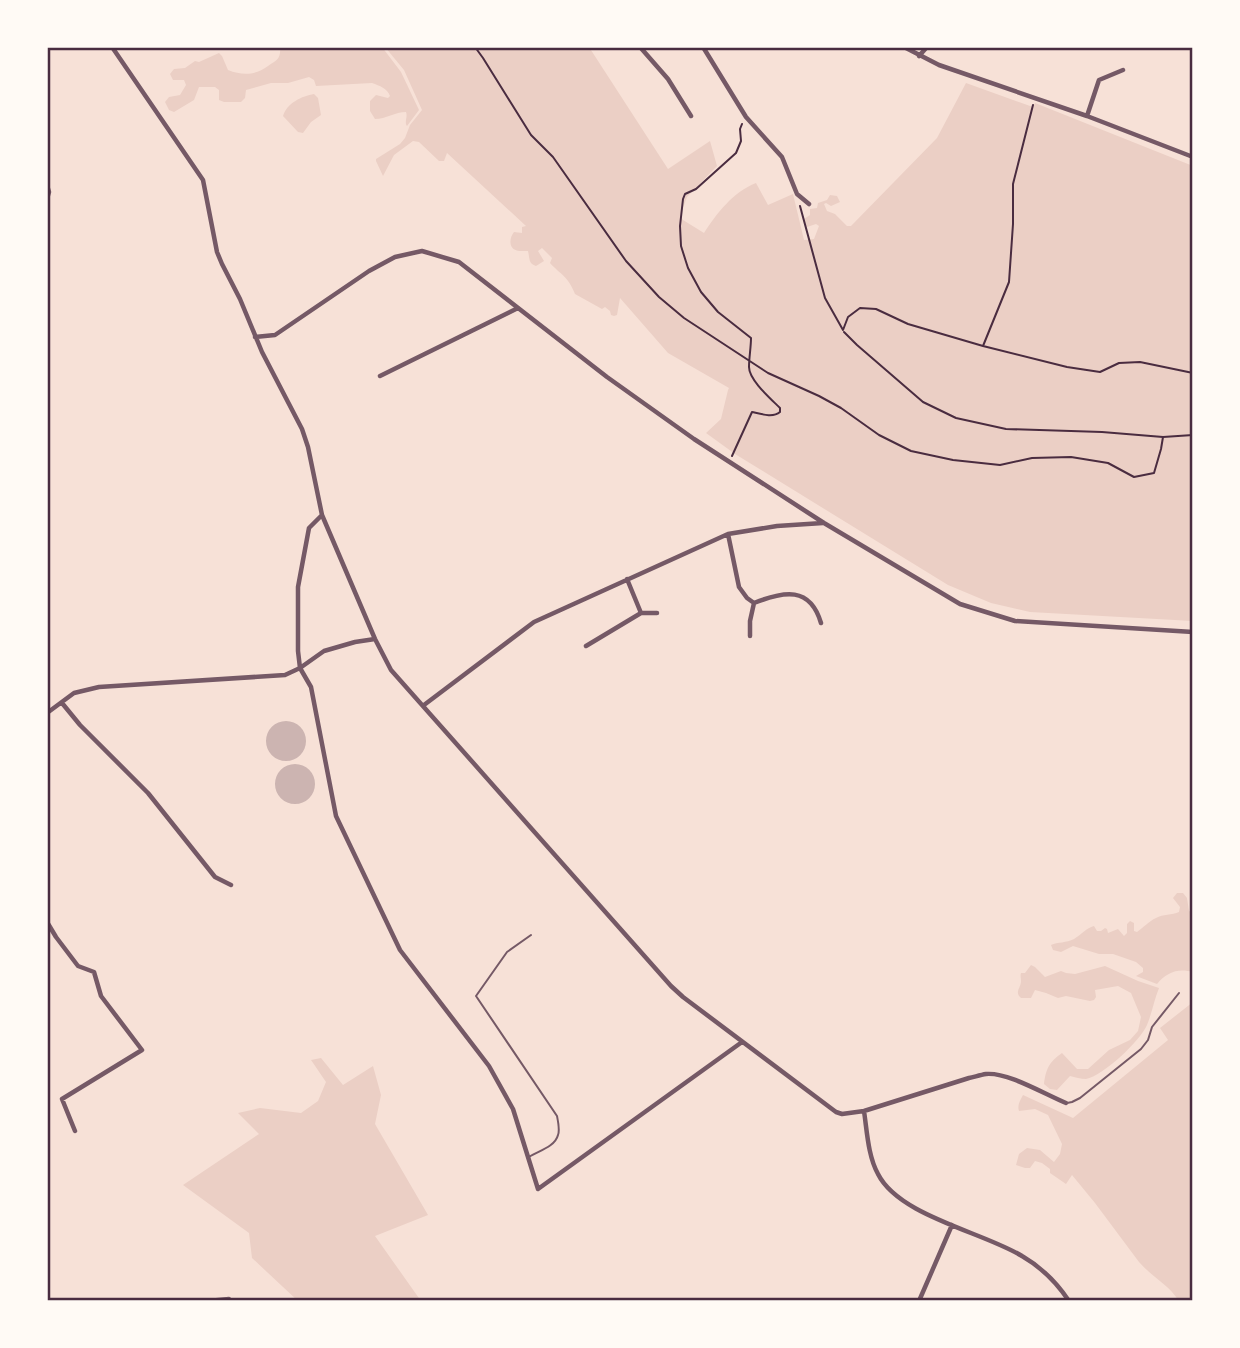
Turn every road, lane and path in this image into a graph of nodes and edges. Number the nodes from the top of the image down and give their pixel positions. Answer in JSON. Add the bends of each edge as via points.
{"nodes":[{"id":1,"x":111,"y":47,"type":"edge"},
{"id":2,"x":475,"y":47,"type":"edge"},
{"id":3,"x":640,"y":47,"type":"edge"},
{"id":4,"x":651,"y":47,"type":"edge"},
{"id":5,"x":703,"y":47,"type":"edge"},
{"id":6,"x":904,"y":47,"type":"edge"},
{"id":7,"x":926,"y":47,"type":"edge"},
{"id":8,"x":647,"y":55,"type":"junction"},
{"id":9,"x":919,"y":56,"type":"junction"},
{"id":10,"x":1123,"y":70,"type":"dead end"},
{"id":11,"x":1035,"y":97,"type":"junction"},
{"id":12,"x":691,"y":116,"type":"dead end"},
{"id":13,"x":1087,"y":116,"type":"junction"},
{"id":14,"x":746,"y":117,"type":"junction"},
{"id":15,"x":1193,"y":157,"type":"edge"},
{"id":16,"x":47,"y":185,"type":"edge"},
{"id":17,"x":797,"y":194,"type":"junction"},
{"id":18,"x":47,"y":199,"type":"edge"},
{"id":19,"x":809,"y":204,"type":"dead end"},
{"id":20,"x":518,"y":309,"type":"junction"},
{"id":21,"x":843,"y":330,"type":"junction"},
{"id":22,"x":255,"y":337,"type":"junction"},
{"id":23,"x":983,"y":346,"type":"junction"},
{"id":24,"x":750,"y":360,"type":"junction"},
{"id":25,"x":1193,"y":373,"type":"edge"},
{"id":26,"x":380,"y":376,"type":"dead end"},
{"id":27,"x":1193,"y":435,"type":"edge"},
{"id":28,"x":1163,"y":436,"type":"junction"},
{"id":29,"x":729,"y":463,"type":"junction"},
{"id":30,"x":322,"y":516,"type":"junction"},
{"id":31,"x":824,"y":523,"type":"junction"},
{"id":32,"x":728,"y":534,"type":"junction"},
{"id":33,"x":628,"y":579,"type":"junction"},
{"id":34,"x":754,"y":603,"type":"junction"},
{"id":35,"x":641,"y":613,"type":"junction"},
{"id":36,"x":657,"y":613,"type":"dead end"},
{"id":37,"x":821,"y":623,"type":"dead end"},
{"id":38,"x":1193,"y":632,"type":"edge"},
{"id":39,"x":750,"y":636,"type":"dead end"},
{"id":40,"x":376,"y":639,"type":"junction"},
{"id":41,"x":586,"y":646,"type":"dead end"},
{"id":42,"x":300,"y":668,"type":"junction"},
{"id":43,"x":62,"y":703,"type":"junction"},
{"id":44,"x":424,"y":705,"type":"junction"},
{"id":45,"x":47,"y":713,"type":"edge"},
{"id":46,"x":231,"y":885,"type":"dead end"},
{"id":47,"x":47,"y":922,"type":"edge"},
{"id":48,"x":531,"y":935,"type":"dead end"},
{"id":49,"x":1179,"y":993,"type":"dead end"},
{"id":50,"x":742,"y":1042,"type":"junction"},
{"id":51,"x":1066,"y":1103,"type":"joint"},
{"id":52,"x":864,"y":1111,"type":"junction"},
{"id":53,"x":75,"y":1132,"type":"dead end"},
{"id":54,"x":528,"y":1157,"type":"junction"},
{"id":55,"x":953,"y":1225,"type":"junction"},
{"id":56,"x":208,"y":1301,"type":"edge"},
{"id":57,"x":231,"y":1301,"type":"edge"},
{"id":58,"x":919,"y":1301,"type":"edge"},
{"id":59,"x":1069,"y":1301,"type":"edge"}],
"edges":[{"from":1,"to":22,"type":"street","via":[[203,180],[217,252]]},
{"from":2,"to":24,"type":"path","via":[[531,135],[553,157],[626,261],[679,313]]},
{"from":3,"to":8,"type":"street"},
{"from":4,"to":8,"type":"street"},
{"from":5,"to":14,"type":"street"},
{"from":6,"to":9,"type":"street"},
{"from":7,"to":9,"type":"street"},
{"from":8,"to":12,"type":"street"},
{"from":9,"to":11,"type":"street"},
{"from":10,"to":13,"type":"street","via":[[1099,80]]},
{"from":11,"to":13,"type":"street"},
{"from":11,"to":23,"type":"path","via":[[1013,184],[1009,282]]},
{"from":13,"to":15,"type":"street"},
{"from":14,"to":17,"type":"street","via":[[782,157]]},
{"from":14,"to":24,"type":"path","via":[[736,153],[682,199],[680,236],[688,268],[701,292],[751,338]]},
{"from":16,"to":18,"type":"street"},
{"from":17,"to":19,"type":"street"},
{"from":17,"to":21,"type":"path","via":[[825,298]]},
{"from":20,"to":22,"type":"street","via":[[459,262],[422,251],[395,257],[369,271],[275,335]]},
{"from":20,"to":26,"type":"street"},
{"from":20,"to":29,"type":"street"},
{"from":21,"to":23,"type":"path","via":[[848,317],[860,308],[876,309],[908,324]]},
{"from":21,"to":28,"type":"path","via":[[923,402],[956,418],[1006,429]]},
{"from":22,"to":30,"type":"street","via":[[305,438]]},
{"from":23,"to":25,"type":"path","via":[[1100,372],[1119,363],[1140,362]]},
{"from":24,"to":28,"type":"path","via":[[841,408],[900,446],[953,460],[1000,465],[1071,457],[1108,463],[1134,477],[1154,473]]},
{"from":24,"to":29,"type":"path","via":[[751,377],[780,412],[752,412]]},
{"from":27,"to":28,"type":"path"},
{"from":29,"to":31,"type":"street"},
{"from":30,"to":40,"type":"street"},
{"from":30,"to":42,"type":"street","via":[[309,528],[298,587]]},
{"from":31,"to":32,"type":"street"},
{"from":31,"to":38,"type":"street","via":[[960,604],[1015,621]]},
{"from":32,"to":33,"type":"street"},
{"from":32,"to":34,"type":"street","via":[[739,587]]},
{"from":33,"to":35,"type":"street"},
{"from":33,"to":44,"type":"street","via":[[534,622]]},
{"from":34,"to":37,"type":"street","via":[[775,594],[799,596],[818,611]]},
{"from":34,"to":39,"type":"street"},
{"from":35,"to":36,"type":"street"},
{"from":35,"to":41,"type":"street"},
{"from":40,"to":42,"type":"street","via":[[324,651]]},
{"from":40,"to":44,"type":"street","via":[[391,670]]},
{"from":42,"to":43,"type":"street","via":[[285,675],[99,687],[75,693]]},
{"from":42,"to":54,"type":"street","via":[[311,687],[336,816],[400,950],[489,1066],[513,1109]]},
{"from":43,"to":45,"type":"street"},
{"from":43,"to":46,"type":"street","via":[[148,793],[215,877]]},
{"from":44,"to":50,"type":"street","via":[[671,986]]},
{"from":47,"to":53,"type":"street","via":[[78,966],[94,972],[101,996],[142,1050],[62,1099]]},
{"from":48,"to":54,"type":"lane","via":[[508,953],[476,996],[557,1116],[558,1135],[553,1143]]},
{"from":49,"to":51,"type":"lane","via":[[1140,1049],[1080,1098]]},
{"from":50,"to":52,"type":"street","via":[[836,1112]]},
{"from":50,"to":54,"type":"street","via":[[538,1189]]},
{"from":51,"to":52,"type":"street","via":[[1001,1075],[986,1074]]},
{"from":52,"to":55,"type":"street","via":[[873,1163],[888,1189],[906,1203]]},
{"from":55,"to":58,"type":"street"},
{"from":55,"to":59,"type":"street","via":[[1020,1254],[1048,1276]]},
{"from":56,"to":57,"type":"street"}]}
